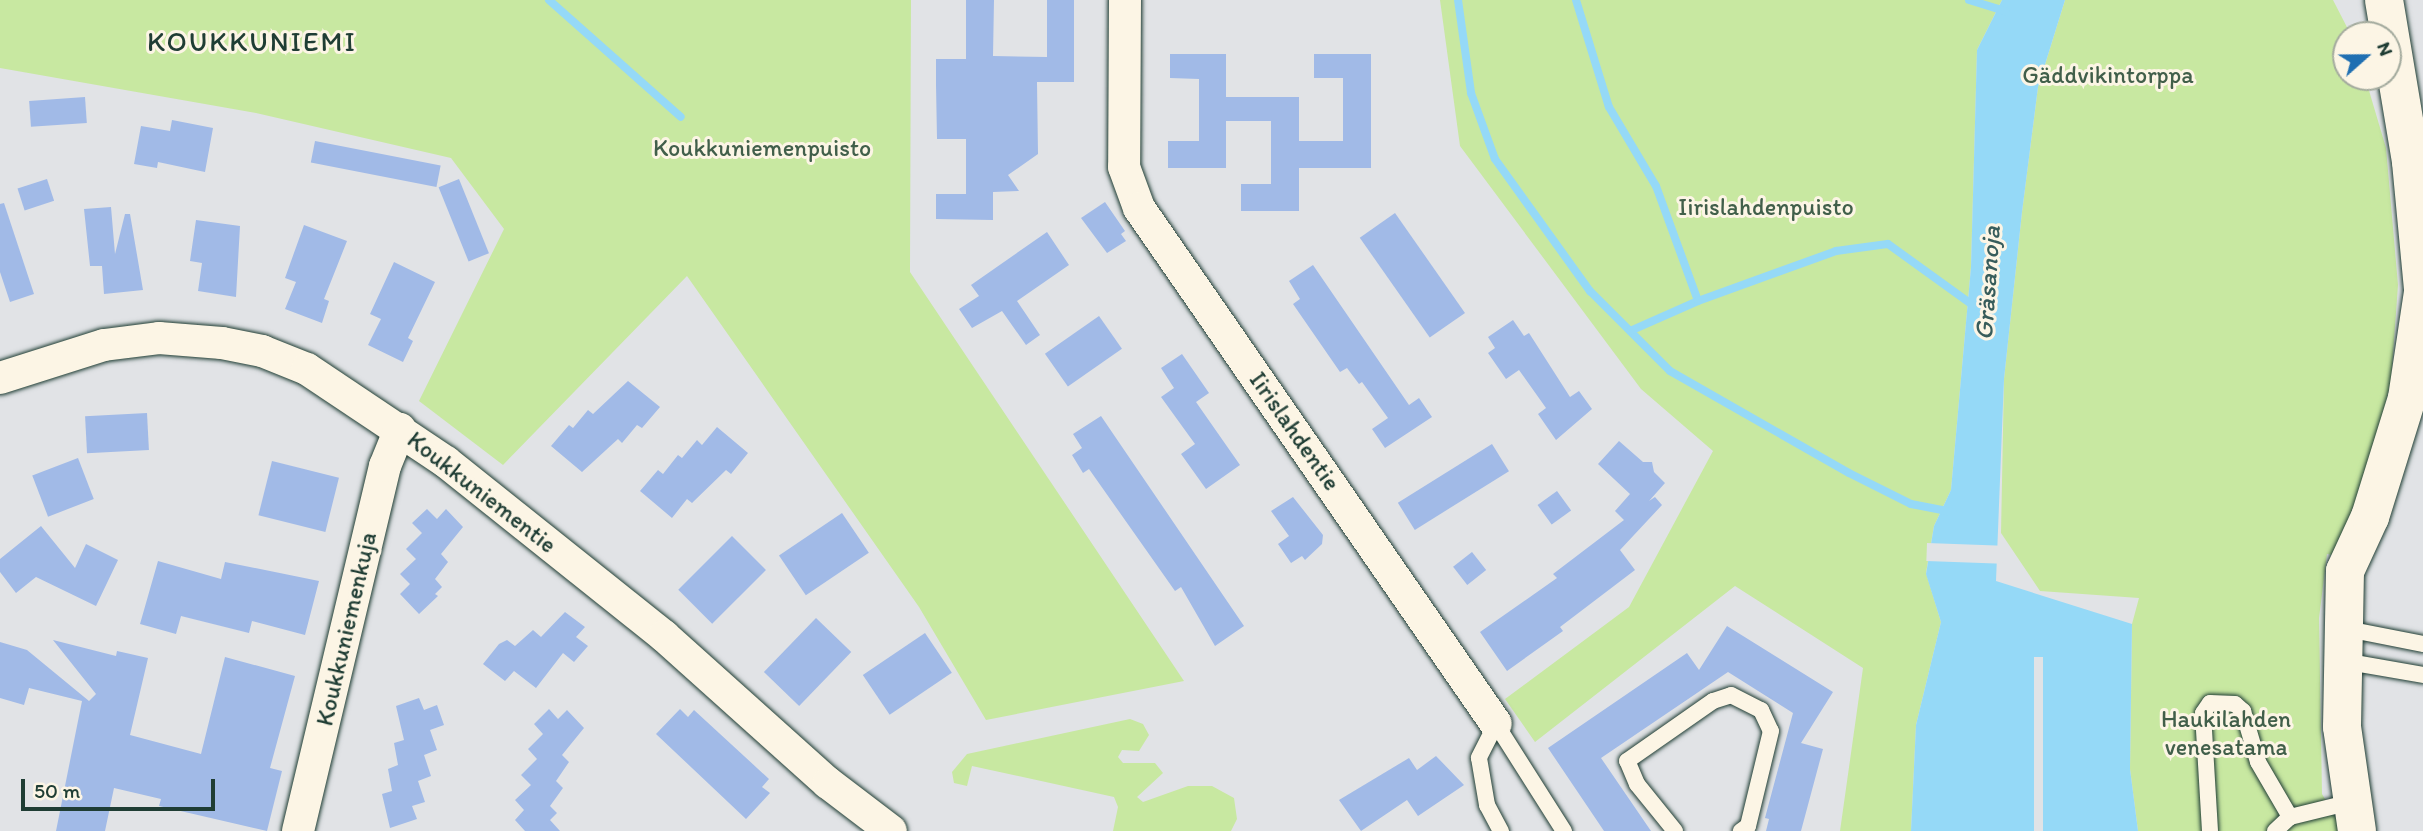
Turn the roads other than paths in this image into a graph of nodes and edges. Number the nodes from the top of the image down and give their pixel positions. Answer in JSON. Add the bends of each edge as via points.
{"nodes":[{"id":1,"x":1125,"y":0,"type":"edge"},
{"id":2,"x":2384,"y":0,"type":"edge"},
{"id":3,"x":2423,"y":291,"type":"edge"},
{"id":4,"x":0,"y":378,"type":"edge"},
{"id":5,"x":400,"y":429,"type":"junction"},
{"id":6,"x":2423,"y":644,"type":"edge"},
{"id":7,"x":2345,"y":645,"type":"junction"},
{"id":8,"x":2423,"y":675,"type":"edge"},
{"id":9,"x":1496,"y":724,"type":"junction"},
{"id":10,"x":2290,"y":817,"type":"junction"},
{"id":11,"x":2354,"y":817,"type":"edge"},
{"id":12,"x":298,"y":831,"type":"edge"},
{"id":13,"x":891,"y":831,"type":"edge"},
{"id":14,"x":1501,"y":831,"type":"edge"},
{"id":15,"x":1564,"y":831,"type":"edge"},
{"id":16,"x":1675,"y":831,"type":"edge"},
{"id":17,"x":1741,"y":831,"type":"edge"},
{"id":18,"x":2210,"y":831,"type":"edge"},
{"id":19,"x":2275,"y":831,"type":"edge"}],
"edges":[{"from":1,"to":9,"type":"street","name":"Iirislahdentie","via":[[1124,167],[1139,208]]},
{"from":2,"to":3,"type":"street","via":[[2411,162]]},
{"from":3,"to":7,"type":"street","via":[[2407,398],[2370,517],[2370,575]]},
{"from":4,"to":5,"type":"street","name":"Koukkuniementie","via":[[104,345],[190,338],[262,351],[307,369]]},
{"from":5,"to":12,"type":"street","name":"Koukkuniemenkuja","via":[[385,467]]},
{"from":5,"to":13,"type":"street","name":"Koukkuniementie","via":[[664,636],[828,783]]},
{"from":6,"to":7,"type":"lane"},
{"from":7,"to":8,"type":"lane"},
{"from":7,"to":11,"type":"street","via":[[2342,727]]},
{"from":9,"to":14,"type":"lane","via":[[1479,758],[1487,805]]},
{"from":9,"to":15,"type":"lane","name":"Iirislahdentie"},
{"from":10,"to":11,"type":"lane"},
{"from":10,"to":18,"type":"lane","via":[[2258,762],[2243,711],[2235,704],[2210,703],[2203,713]]},
{"from":10,"to":19,"type":"lane"},
{"from":16,"to":17,"type":"lane","via":[[1637,784],[1627,761],[1713,701],[1731,695],[1761,710],[1771,731],[1748,826]]}]}
